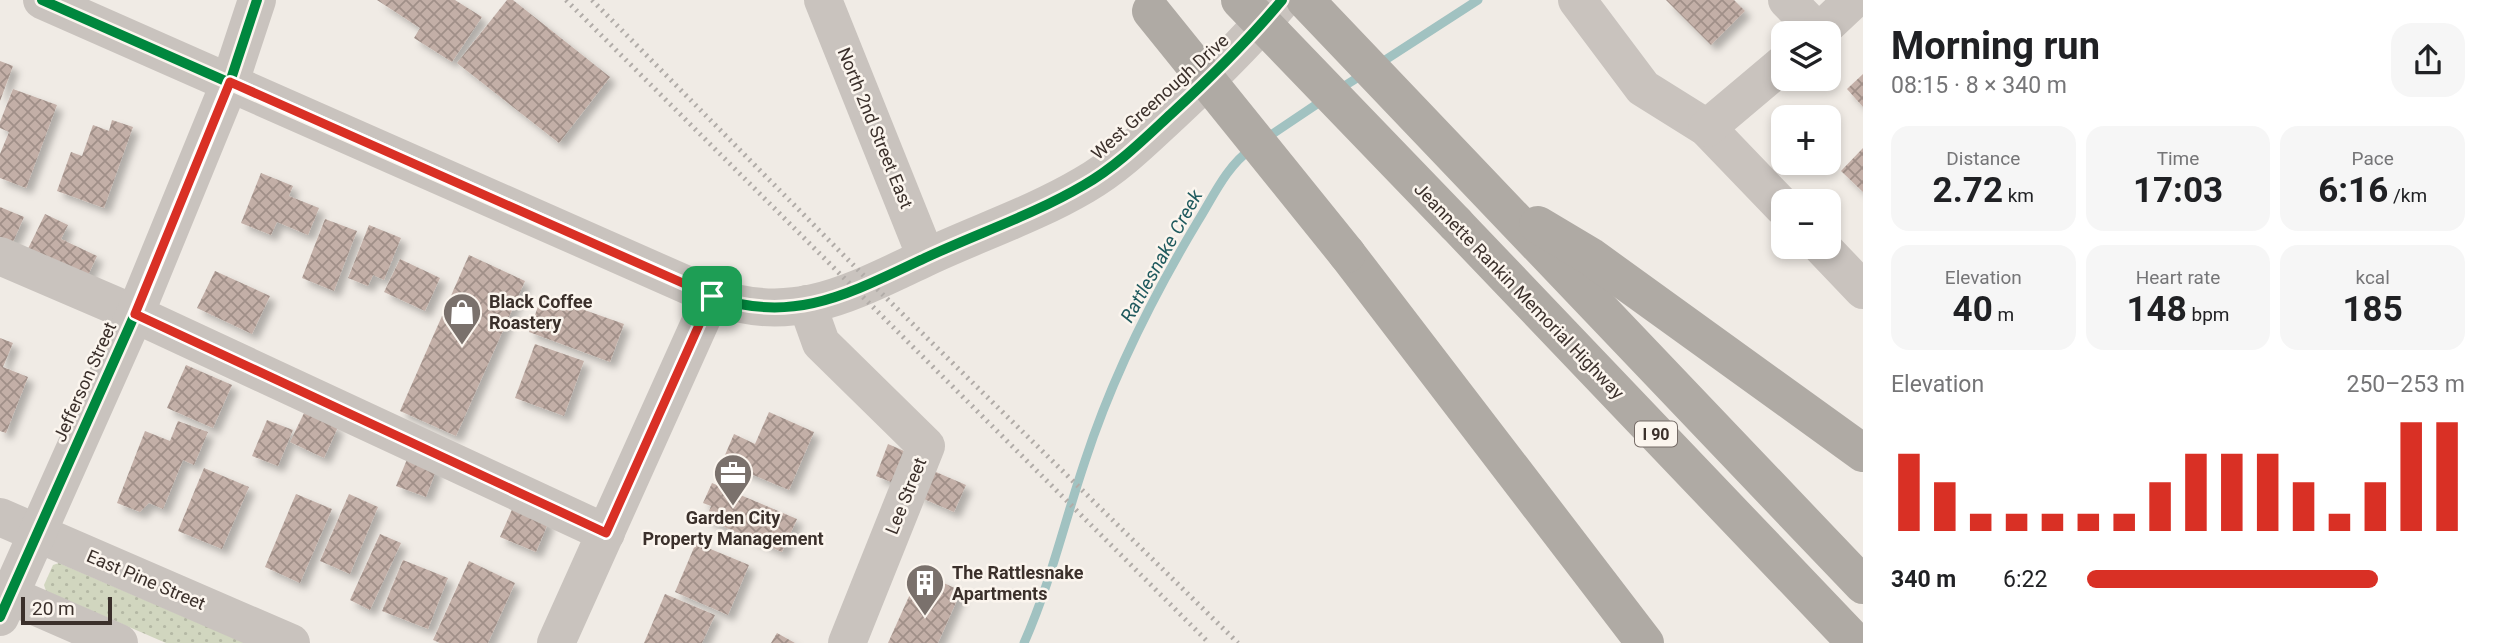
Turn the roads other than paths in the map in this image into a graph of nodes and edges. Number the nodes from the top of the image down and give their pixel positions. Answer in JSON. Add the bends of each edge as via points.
{"nodes":[{"id":1,"x":42,"y":0,"type":"edge"},
{"id":2,"x":257,"y":0,"type":"edge"},
{"id":3,"x":823,"y":0,"type":"edge"},
{"id":4,"x":1240,"y":0,"type":"edge"},
{"id":5,"x":1282,"y":0,"type":"edge"},
{"id":6,"x":1305,"y":0,"type":"edge"},
{"id":7,"x":1577,"y":0,"type":"edge"},
{"id":8,"x":1787,"y":0,"type":"edge"},
{"id":9,"x":1853,"y":0,"type":"edge"},
{"id":10,"x":1147,"y":6,"type":"edge"},
{"id":11,"x":1807,"y":21,"type":"edge"},
{"id":12,"x":1831,"y":21,"type":"edge"},
{"id":13,"x":1771,"y":74,"type":"edge"},
{"id":14,"x":230,"y":82,"type":"junction"},
{"id":15,"x":1707,"y":128,"type":"junction"},
{"id":16,"x":1489,"y":192,"type":"junction"},
{"id":17,"x":1771,"y":195,"type":"edge"},
{"id":18,"x":0,"y":256,"type":"edge"},
{"id":19,"x":926,"y":257,"type":"junction"},
{"id":20,"x":1833,"y":259,"type":"edge"},
{"id":21,"x":1863,"y":290,"type":"edge"},
{"id":22,"x":712,"y":296,"type":"junction"},
{"id":23,"x":807,"y":304,"type":"junction"},
{"id":24,"x":135,"y":314,"type":"junction"},
{"id":25,"x":1863,"y":453,"type":"edge"},
{"id":26,"x":0,"y":517,"type":"edge"},
{"id":27,"x":35,"y":533,"type":"junction"},
{"id":28,"x":606,"y":533,"type":"junction"},
{"id":29,"x":1863,"y":585,"type":"edge"},
{"id":30,"x":3,"y":601,"type":"edge"},
{"id":31,"x":119,"y":643,"type":"edge"},
{"id":32,"x":291,"y":643,"type":"edge"},
{"id":33,"x":556,"y":643,"type":"edge"},
{"id":34,"x":847,"y":643,"type":"edge"},
{"id":35,"x":1645,"y":643,"type":"edge"},
{"id":36,"x":1856,"y":643,"type":"edge"}],
"edges":[{"from":1,"to":14,"type":"street","name":"West Greenough Drive"},
{"from":2,"to":14,"type":"street","name":"Jefferson Street"},
{"from":3,"to":19,"type":"street","name":"North 2nd Street East"},
{"from":4,"to":36,"type":"highway","name":"Jeannette Rankin Memorial Highway","number":"I 90","bridge":true},
{"from":5,"to":19,"type":"street","name":"West Greenough Drive","via":[[1241,49],[1141,142],[1087,184],[1020,219]]},
{"from":6,"to":16,"type":"highway","number":"I 90"},
{"from":7,"to":15,"type":"street","via":[[1643,88]]},
{"from":8,"to":11,"type":"street"},
{"from":9,"to":12,"type":"street"},
{"from":10,"to":35,"type":"highway","bridge":true,"via":[[1347,254]]},
{"from":13,"to":15,"type":"street"},
{"from":14,"to":22,"type":"street","name":"West Greenough Drive"},
{"from":14,"to":24,"type":"street","name":"Jefferson Street"},
{"from":15,"to":17,"type":"street"},
{"from":16,"to":25,"type":"highway","via":[[1590,257]]},
{"from":16,"to":29,"type":"highway","number":"I 90"},
{"from":18,"to":24,"type":"street"},
{"from":19,"to":23,"type":"street","name":"West Greenough Drive","via":[[856,292]]},
{"from":20,"to":21,"type":"street"},
{"from":22,"to":23,"type":"street","name":"West Greenough Drive","via":[[737,305]]},
{"from":22,"to":28,"type":"street"},
{"from":23,"to":34,"type":"street","name":"Lee Street","via":[[821,343],[926,446]]},
{"from":24,"to":27,"type":"street","name":"Jefferson Street"},
{"from":24,"to":28,"type":"street"},
{"from":26,"to":27,"type":"street","name":"East Pine Street"},
{"from":27,"to":30,"type":"street","name":"Jefferson Street"},
{"from":27,"to":32,"type":"street","name":"East Pine Street"},
{"from":28,"to":33,"type":"street"},
{"from":30,"to":31,"type":"street"}]}
